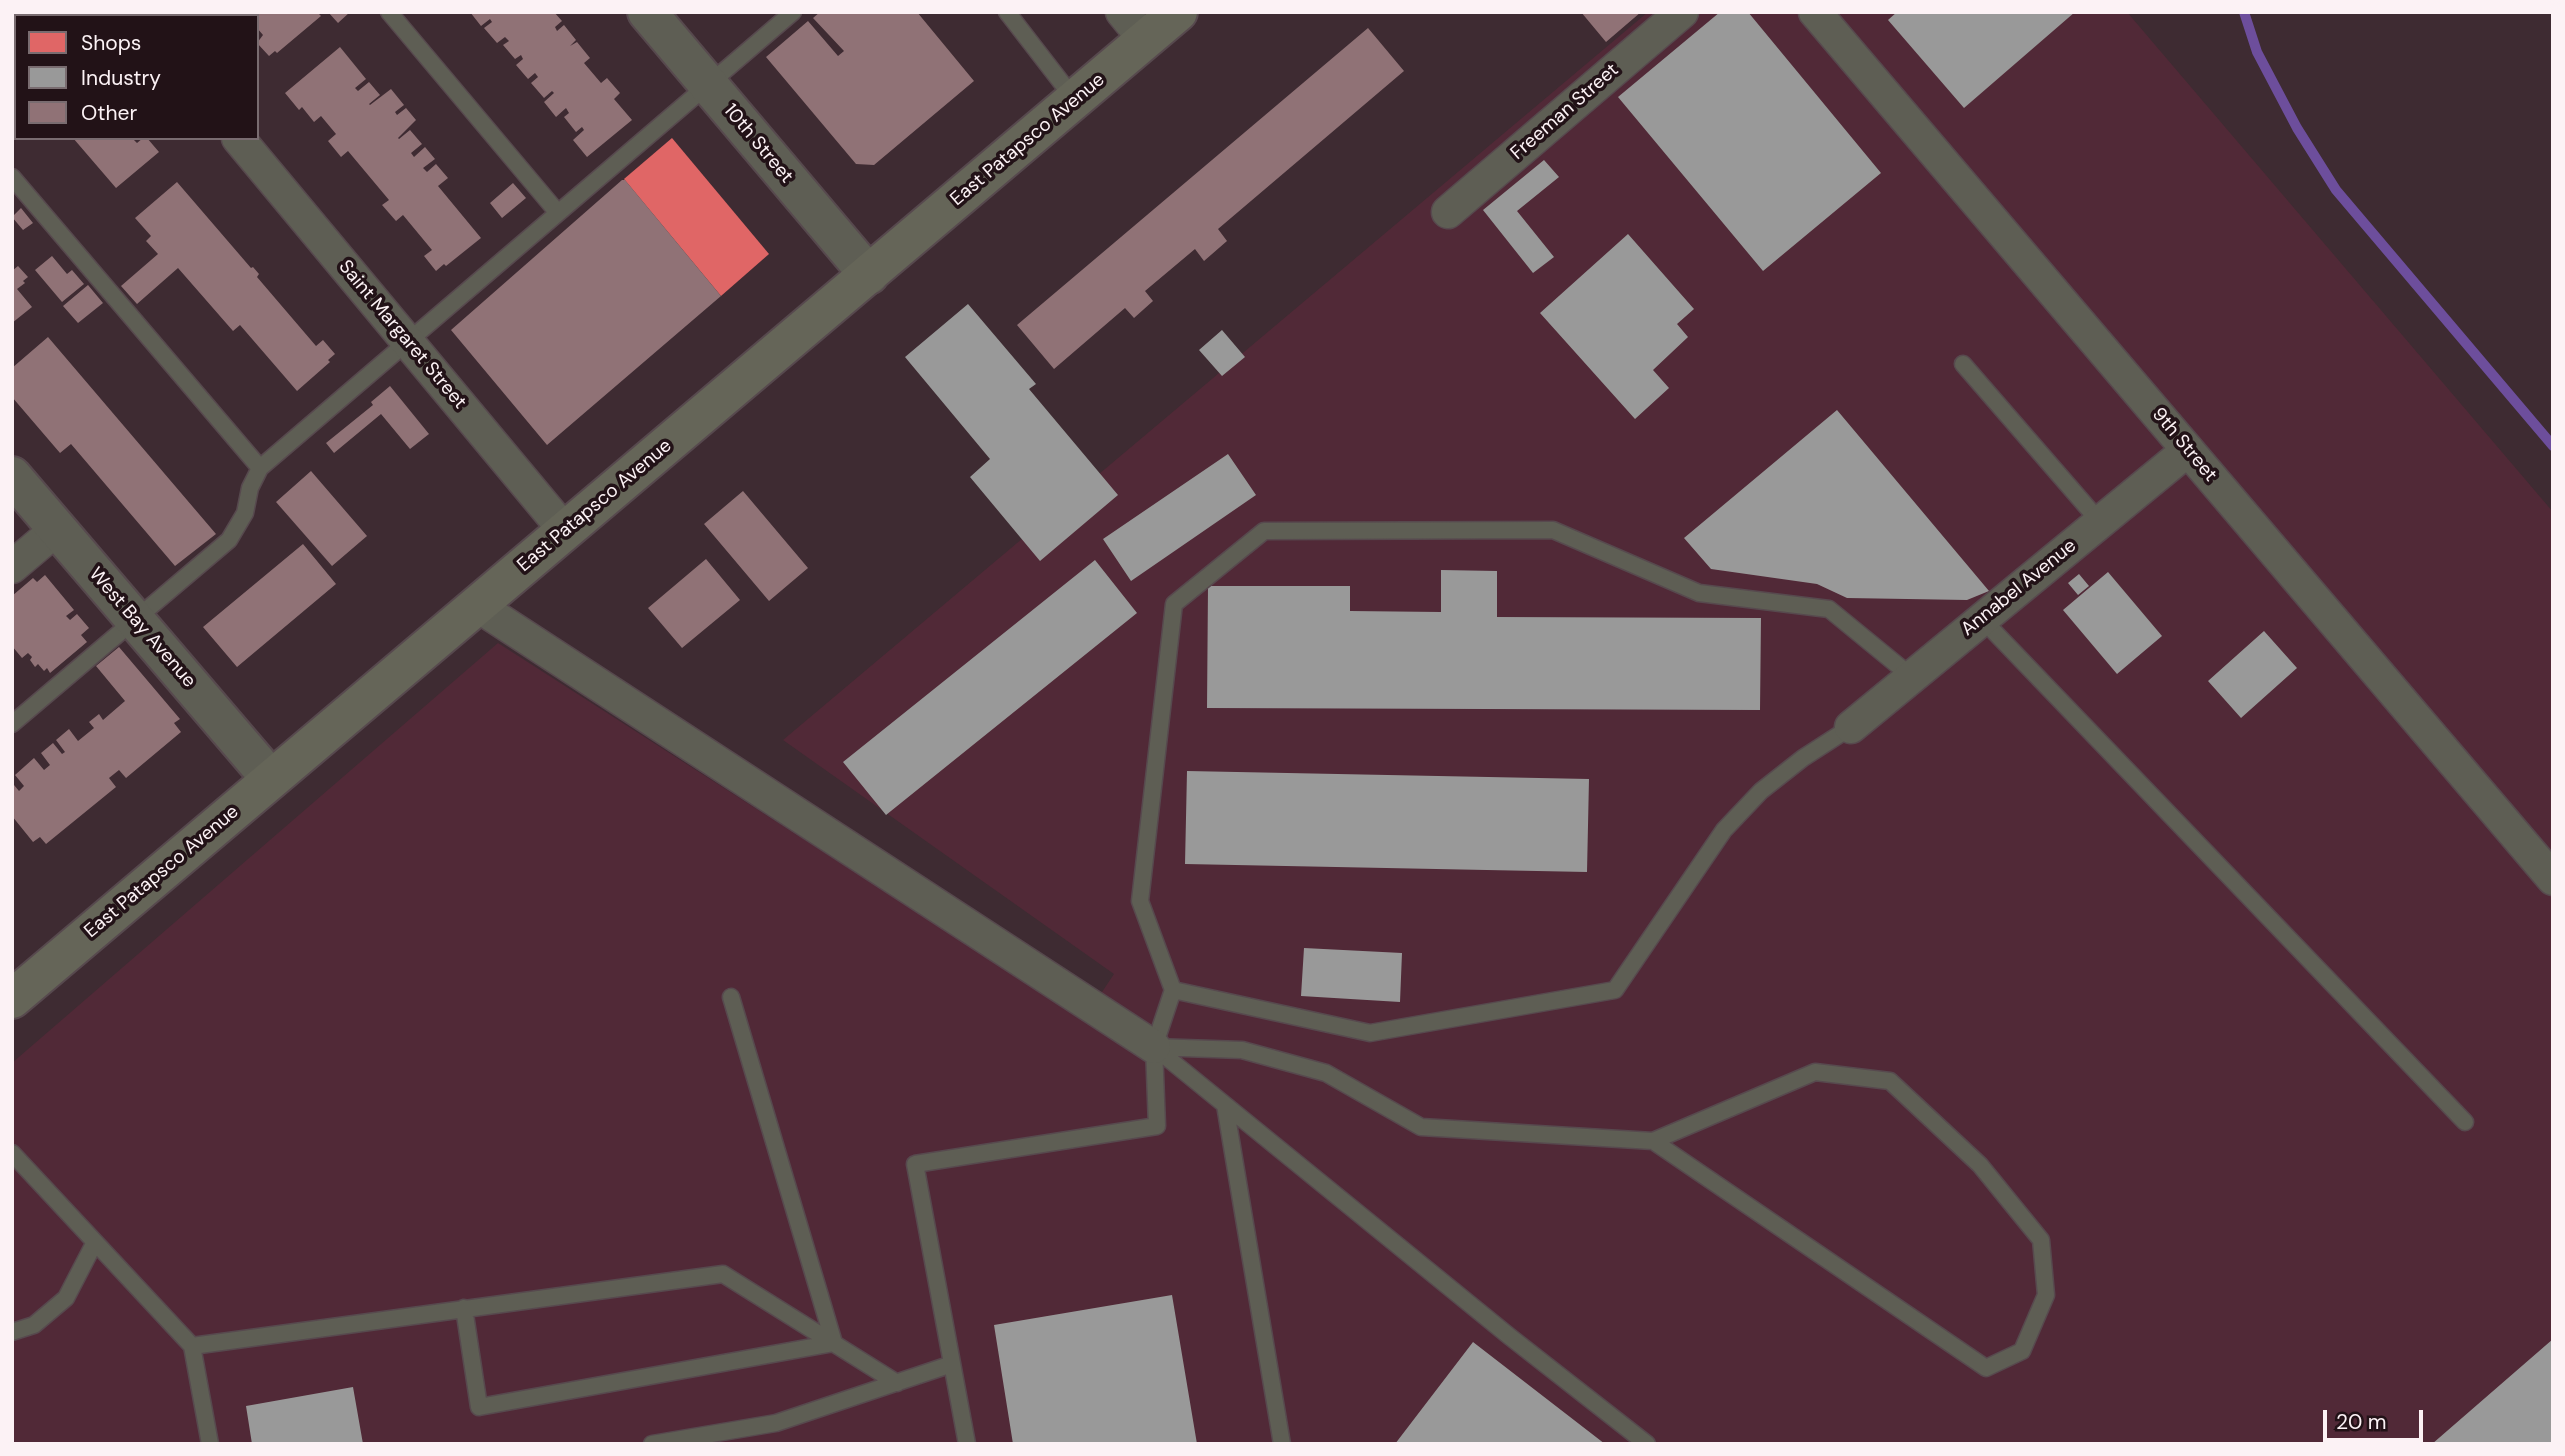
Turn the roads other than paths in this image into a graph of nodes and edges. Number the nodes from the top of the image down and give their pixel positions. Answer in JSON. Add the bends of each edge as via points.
{"nodes":[{"id":1,"x":389,"y":12,"type":"edge"},
{"id":2,"x":647,"y":12,"type":"edge"},
{"id":3,"x":793,"y":12,"type":"edge"},
{"id":4,"x":1007,"y":12,"type":"edge"},
{"id":5,"x":1178,"y":12,"type":"edge"},
{"id":6,"x":1682,"y":12,"type":"edge"},
{"id":7,"x":1815,"y":12,"type":"edge"},
{"id":8,"x":1134,"y":26,"type":"edge"},
{"id":9,"x":708,"y":85,"type":"junction"},
{"id":10,"x":1075,"y":100,"type":"junction"},
{"id":11,"x":240,"y":140,"type":"edge"},
{"id":12,"x":12,"y":177,"type":"edge"},
{"id":13,"x":1448,"y":212,"type":"dead end"},
{"id":14,"x":558,"y":214,"type":"junction"},
{"id":15,"x":869,"y":275,"type":"junction"},
{"id":16,"x":407,"y":342,"type":"junction"},
{"id":17,"x":1963,"y":364,"type":"dead end"},
{"id":18,"x":2188,"y":450,"type":"junction"},
{"id":19,"x":260,"y":468,"type":"junction"},
{"id":20,"x":12,"y":476,"type":"edge"},
{"id":21,"x":2100,"y":522,"type":"junction"},
{"id":22,"x":57,"y":528,"type":"junction"},
{"id":23,"x":566,"y":532,"type":"junction"},
{"id":24,"x":12,"y":567,"type":"edge"},
{"id":25,"x":478,"y":606,"type":"junction"},
{"id":26,"x":135,"y":619,"type":"junction"},
{"id":27,"x":1982,"y":619,"type":"junction"},
{"id":28,"x":1912,"y":677,"type":"junction"},
{"id":29,"x":12,"y":724,"type":"edge"},
{"id":30,"x":1851,"y":727,"type":"joint"},
{"id":31,"x":271,"y":779,"type":"junction"},
{"id":32,"x":2553,"y":879,"type":"edge"},
{"id":33,"x":1173,"y":990,"type":"junction"},
{"id":34,"x":731,"y":997,"type":"dead end"},
{"id":35,"x":12,"y":999,"type":"edge"},
{"id":36,"x":1154,"y":1047,"type":"junction"},
{"id":37,"x":1225,"y":1105,"type":"junction"},
{"id":38,"x":2465,"y":1122,"type":"dead end"},
{"id":39,"x":1653,"y":1141,"type":"junction"},
{"id":40,"x":12,"y":1153,"type":"edge"},
{"id":41,"x":95,"y":1242,"type":"junction"},
{"id":42,"x":464,"y":1308,"type":"junction"},
{"id":43,"x":12,"y":1332,"type":"edge"},
{"id":44,"x":834,"y":1343,"type":"junction"},
{"id":45,"x":192,"y":1346,"type":"junction"},
{"id":46,"x":952,"y":1364,"type":"junction"},
{"id":47,"x":897,"y":1383,"type":"junction"},
{"id":48,"x":210,"y":1444,"type":"edge"},
{"id":49,"x":652,"y":1444,"type":"edge"},
{"id":50,"x":967,"y":1444,"type":"edge"},
{"id":51,"x":1282,"y":1444,"type":"edge"},
{"id":52,"x":1647,"y":1444,"type":"edge"}],
"edges":[{"from":1,"to":14,"type":"lane"},
{"from":2,"to":9,"type":"street","name":"10th Street"},
{"from":3,"to":9,"type":"lane"},
{"from":4,"to":10,"type":"lane"},
{"from":5,"to":8,"type":"main road","name":"East Patapsco Avenue"},
{"from":6,"to":13,"type":"street","name":"Freeman Street"},
{"from":7,"to":18,"type":"street","name":"9th Street"},
{"from":8,"to":10,"type":"main road","name":"East Patapsco Avenue"},
{"from":9,"to":14,"type":"lane"},
{"from":9,"to":15,"type":"street","name":"10th Street"},
{"from":10,"to":15,"type":"main road","name":"East Patapsco Avenue"},
{"from":11,"to":16,"type":"street","name":"Saint Margaret Street"},
{"from":12,"to":19,"type":"lane"},
{"from":14,"to":16,"type":"lane"},
{"from":15,"to":23,"type":"main road","name":"East Patapsco Avenue"},
{"from":16,"to":19,"type":"lane"},
{"from":16,"to":23,"type":"street","name":"Saint Margaret Street"},
{"from":17,"to":21,"type":"lane"},
{"from":18,"to":21,"type":"street","name":"Annabel Avenue"},
{"from":18,"to":32,"type":"street","name":"9th Street"},
{"from":19,"to":26,"type":"lane","via":[[245,513],[229,540]]},
{"from":20,"to":22,"type":"street","name":"West Bay Avenue"},
{"from":21,"to":27,"type":"street","name":"Annabel Avenue"},
{"from":22,"to":24,"type":"street"},
{"from":22,"to":26,"type":"street","name":"West Bay Avenue"},
{"from":23,"to":25,"type":"main road","name":"East Patapsco Avenue"},
{"from":25,"to":31,"type":"main road","name":"East Patapsco Avenue"},
{"from":25,"to":36,"type":"street"},
{"from":26,"to":29,"type":"lane"},
{"from":26,"to":31,"type":"street","name":"West Bay Avenue"},
{"from":27,"to":28,"type":"street","name":"Annabel Avenue"},
{"from":27,"to":38,"type":"lane"},
{"from":28,"to":30,"type":"street","name":"Annabel Avenue"},
{"from":28,"to":33,"type":"lane","via":[[1829,609],[1699,593],[1553,530],[1264,531],[1174,604],[1140,901]]},
{"from":30,"to":33,"type":"lane","via":[[1761,791],[1724,830],[1615,990],[1370,1033]]},
{"from":31,"to":35,"type":"main road","name":"East Patapsco Avenue"},
{"from":33,"to":36,"type":"lane"},
{"from":34,"to":44,"type":"lane"},
{"from":36,"to":37,"type":"lane"},
{"from":36,"to":39,"type":"lane","via":[[1242,1050],[1326,1073],[1421,1127]]},
{"from":36,"to":46,"type":"lane","via":[[1157,1126],[915,1164]]},
{"from":37,"to":51,"type":"lane"},
{"from":37,"to":52,"type":"lane"},
{"from":39,"to":39,"type":"lane","via":[[1986,1368],[2022,1351],[2046,1295],[2041,1240],[1980,1166],[1890,1081],[1815,1072]]},
{"from":40,"to":41,"type":"lane"},
{"from":41,"to":43,"type":"lane","via":[[66,1298],[34,1325]]},
{"from":41,"to":45,"type":"lane"},
{"from":42,"to":44,"type":"lane","via":[[723,1273]]},
{"from":42,"to":44,"type":"lane","via":[[479,1407]]},
{"from":42,"to":45,"type":"lane"},
{"from":44,"to":47,"type":"lane"},
{"from":45,"to":48,"type":"lane"},
{"from":46,"to":47,"type":"lane"},
{"from":46,"to":50,"type":"lane"},
{"from":47,"to":49,"type":"lane","via":[[776,1423]]}]}
